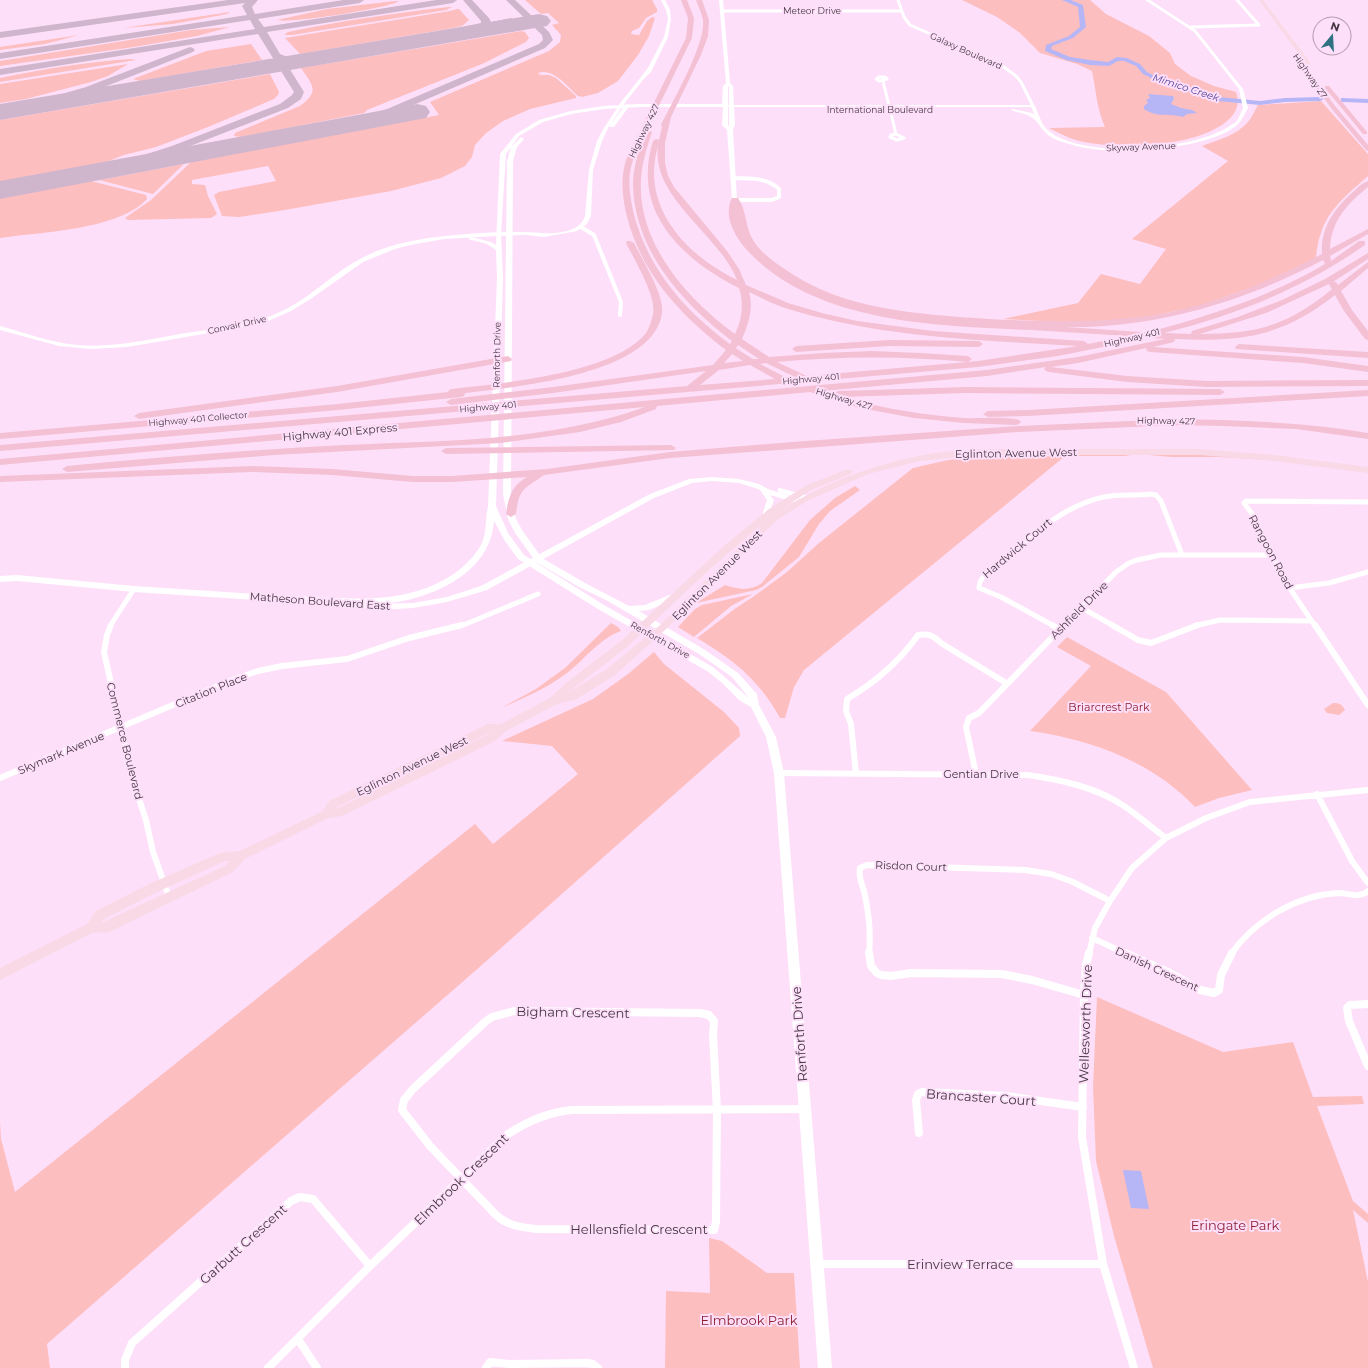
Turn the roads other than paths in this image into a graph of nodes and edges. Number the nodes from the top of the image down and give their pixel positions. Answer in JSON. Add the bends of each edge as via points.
{"nodes":[{"id":1,"x":663,"y":0,"type":"edge"},
{"id":2,"x":684,"y":0,"type":"edge"},
{"id":3,"x":699,"y":0,"type":"edge"},
{"id":4,"x":721,"y":0,"type":"edge"},
{"id":5,"x":898,"y":0,"type":"edge"},
{"id":6,"x":1147,"y":0,"type":"edge"},
{"id":7,"x":1237,"y":0,"type":"edge"},
{"id":8,"x":1256,"y":0,"type":"edge"},
{"id":9,"x":1261,"y":0,"type":"edge"},
{"id":10,"x":722,"y":11,"type":"junction"},
{"id":11,"x":902,"y":11,"type":"junction"},
{"id":12,"x":1191,"y":27,"type":"junction"},
{"id":13,"x":1305,"y":63,"type":"junction"},
{"id":14,"x":883,"y":81,"type":"dead end"},
{"id":15,"x":623,"y":108,"type":"junction"},
{"id":16,"x":729,"y":108,"type":"junction"},
{"id":17,"x":889,"y":108,"type":"junction"},
{"id":18,"x":1034,"y":108,"type":"junction"},
{"id":19,"x":654,"y":110,"type":"junction"},
{"id":20,"x":1010,"y":110,"type":"junction"},
{"id":21,"x":669,"y":114,"type":"junction"},
{"id":22,"x":1040,"y":120,"type":"junction"},
{"id":23,"x":896,"y":134,"type":"dead end"},
{"id":24,"x":1368,"y":137,"type":"edge"},
{"id":25,"x":1368,"y":149,"type":"edge"},
{"id":26,"x":626,"y":171,"type":"junction"},
{"id":27,"x":734,"y":178,"type":"junction"},
{"id":28,"x":1368,"y":183,"type":"edge"},
{"id":29,"x":736,"y":200,"type":"junction"},
{"id":30,"x":581,"y":227,"type":"junction"},
{"id":31,"x":1368,"y":231,"type":"edge"},
{"id":32,"x":510,"y":235,"type":"junction"},
{"id":33,"x":498,"y":236,"type":"junction"},
{"id":34,"x":458,"y":237,"type":"junction"},
{"id":35,"x":1368,"y":238,"type":"edge"},
{"id":36,"x":471,"y":239,"type":"junction"},
{"id":37,"x":500,"y":250,"type":"junction"},
{"id":38,"x":1368,"y":255,"type":"edge"},
{"id":39,"x":1368,"y":264,"type":"edge"},
{"id":40,"x":764,"y":295,"type":"junction"},
{"id":41,"x":620,"y":315,"type":"dead end"},
{"id":42,"x":0,"y":328,"type":"edge"},
{"id":43,"x":1368,"y":337,"type":"edge"},
{"id":44,"x":1208,"y":341,"type":"junction"},
{"id":45,"x":1368,"y":355,"type":"edge"},
{"id":46,"x":1256,"y":356,"type":"junction"},
{"id":47,"x":508,"y":359,"type":"junction"},
{"id":48,"x":497,"y":361,"type":"junction"},
{"id":49,"x":1368,"y":369,"type":"edge"},
{"id":50,"x":1368,"y":383,"type":"edge"},
{"id":51,"x":1368,"y":392,"type":"edge"},
{"id":52,"x":396,"y":400,"type":"junction"},
{"id":53,"x":679,"y":401,"type":"junction"},
{"id":54,"x":1182,"y":422,"type":"junction"},
{"id":55,"x":230,"y":429,"type":"junction"},
{"id":56,"x":0,"y":434,"type":"edge"},
{"id":57,"x":1368,"y":436,"type":"edge"},
{"id":58,"x":806,"y":444,"type":"junction"},
{"id":59,"x":0,"y":448,"type":"edge"},
{"id":60,"x":264,"y":453,"type":"junction"},
{"id":61,"x":0,"y":462,"type":"edge"},
{"id":62,"x":1368,"y":466,"type":"edge"},
{"id":63,"x":1368,"y":470,"type":"edge"},
{"id":64,"x":547,"y":472,"type":"junction"},
{"id":65,"x":507,"y":474,"type":"junction"},
{"id":66,"x":0,"y":475,"type":"edge"},
{"id":67,"x":494,"y":475,"type":"junction"},
{"id":68,"x":0,"y":479,"type":"edge"},
{"id":69,"x":762,"y":488,"type":"junction"},
{"id":70,"x":798,"y":499,"type":"junction"},
{"id":71,"x":1368,"y":502,"type":"edge"},
{"id":72,"x":492,"y":506,"type":"junction"},
{"id":73,"x":511,"y":514,"type":"junction"},
{"id":74,"x":764,"y":519,"type":"junction"},
{"id":75,"x":1182,"y":555,"type":"junction"},
{"id":76,"x":1271,"y":555,"type":"junction"},
{"id":77,"x":1368,"y":572,"type":"edge"},
{"id":78,"x":0,"y":579,"type":"edge"},
{"id":79,"x":698,"y":579,"type":"junction"},
{"id":80,"x":1289,"y":588,"type":"junction"},
{"id":81,"x":134,"y":589,"type":"junction"},
{"id":82,"x":538,"y":594,"type":"dead end"},
{"id":83,"x":675,"y":596,"type":"junction"},
{"id":84,"x":297,"y":599,"type":"junction"},
{"id":85,"x":1082,"y":608,"type":"junction"},
{"id":86,"x":627,"y":609,"type":"junction"},
{"id":87,"x":1312,"y":621,"type":"junction"},
{"id":88,"x":656,"y":625,"type":"junction"},
{"id":89,"x":1059,"y":630,"type":"junction"},
{"id":90,"x":647,"y":633,"type":"junction"},
{"id":91,"x":1006,"y":684,"type":"junction"},
{"id":92,"x":554,"y":701,"type":"junction"},
{"id":93,"x":1368,"y":705,"type":"edge"},
{"id":94,"x":754,"y":706,"type":"junction"},
{"id":95,"x":121,"y":727,"type":"junction"},
{"id":96,"x":779,"y":773,"type":"junction"},
{"id":97,"x":856,"y":774,"type":"junction"},
{"id":98,"x":976,"y":774,"type":"junction"},
{"id":99,"x":0,"y":778,"type":"edge"},
{"id":100,"x":1368,"y":790,"type":"edge"},
{"id":101,"x":1317,"y":794,"type":"junction"},
{"id":102,"x":1166,"y":838,"type":"junction"},
{"id":103,"x":241,"y":856,"type":"junction"},
{"id":104,"x":1368,"y":883,"type":"edge"},
{"id":105,"x":164,"y":884,"type":"junction"},
{"id":106,"x":1368,"y":891,"type":"edge"},
{"id":107,"x":169,"y":897,"type":"junction"},
{"id":108,"x":1110,"y":901,"type":"junction"},
{"id":109,"x":92,"y":928,"type":"junction"},
{"id":110,"x":1092,"y":938,"type":"junction"},
{"id":111,"x":0,"y":974,"type":"edge"},
{"id":112,"x":1084,"y":995,"type":"junction"},
{"id":113,"x":1368,"y":1004,"type":"edge"},
{"id":114,"x":1368,"y":1066,"type":"edge"},
{"id":115,"x":1083,"y":1107,"type":"junction"},
{"id":116,"x":805,"y":1109,"type":"junction"},
{"id":117,"x":717,"y":1110,"type":"junction"},
{"id":118,"x":919,"y":1133,"type":"dead end"},
{"id":119,"x":461,"y":1180,"type":"junction"},
{"id":120,"x":817,"y":1264,"type":"junction"},
{"id":121,"x":1103,"y":1264,"type":"junction"},
{"id":122,"x":370,"y":1266,"type":"junction"},
{"id":123,"x":298,"y":1339,"type":"junction"},
{"id":124,"x":126,"y":1368,"type":"edge"},
{"id":125,"x":268,"y":1368,"type":"edge"},
{"id":126,"x":317,"y":1368,"type":"edge"},
{"id":127,"x":486,"y":1368,"type":"edge"},
{"id":128,"x":598,"y":1368,"type":"edge"},
{"id":129,"x":825,"y":1368,"type":"edge"},
{"id":130,"x":1134,"y":1368,"type":"edge"}],
"edges":[{"from":1,"to":15,"type":"street","via":[[670,19],[666,38],[651,68]]},
{"from":2,"to":19,"type":"highway","name":"Highway 427","via":[[691,17],[691,31]]},
{"from":3,"to":21,"type":"highway","name":"Highway 427","via":[[706,20],[705,36]]},
{"from":4,"to":10,"type":"main road"},
{"from":5,"to":11,"type":"street","name":"Galaxy Boulevard"},
{"from":6,"to":12,"type":"street","name":"Skyway Avenue"},
{"from":7,"to":12,"type":"street","via":[[1259,26]]},
{"from":8,"to":13,"type":"main road","name":"Highway 27"},
{"from":9,"to":13,"type":"main road","name":"Highway 27"},
{"from":10,"to":11,"type":"street","name":"Meteor Drive"},
{"from":10,"to":16,"type":"main road","via":[[728,84],[725,86]]},
{"from":11,"to":18,"type":"street","name":"Galaxy Boulevard","via":[[911,25],[997,63],[1009,71],[1021,82]]},
{"from":12,"to":22,"type":"street","name":"Skyway Avenue","via":[[1227,69],[1246,97],[1247,106],[1240,120],[1221,133],[1183,145],[1104,149],[1076,144],[1049,133]]},
{"from":13,"to":24,"type":"highway","name":"Highway 27"},
{"from":13,"to":25,"type":"highway","name":"Highway 27","via":[[1333,107]]},
{"from":14,"to":17,"type":"street"},
{"from":15,"to":16,"type":"main road","name":"Renforth Drive"},
{"from":15,"to":30,"type":"street","via":[[601,139],[591,171],[588,216],[586,223]]},
{"from":15,"to":32,"type":"main road","name":"Renforth Drive","via":[[579,113],[556,119],[531,131],[518,141],[510,161]]},
{"from":15,"to":33,"type":"main road","name":"Renforth Drive","via":[[591,109],[554,116],[533,125],[511,141],[504,154]]},
{"from":16,"to":17,"type":"street","name":"International Boulevard"},
{"from":16,"to":27,"type":"main road","via":[[725,125],[730,129]]},
{"from":17,"to":18,"type":"street","name":"International Boulevard"},
{"from":17,"to":20,"type":"street","name":"International Boulevard"},
{"from":17,"to":23,"type":"street"},
{"from":18,"to":20,"type":"street","name":"International Boulevard"},
{"from":18,"to":22,"type":"street","name":"Skyway Avenue"},
{"from":19,"to":26,"type":"highway","name":"Highway 427"},
{"from":19,"to":51,"type":"highway","via":[[640,160],[637,185],[640,214],[649,241],[678,287],[730,337],[767,360],[812,381],[901,406],[949,412],[1022,414]]},
{"from":20,"to":22,"type":"street","via":[[1030,114]]},
{"from":21,"to":40,"type":"highway","name":"Highway 427","via":[[656,143],[651,172],[656,204],[664,223],[676,239],[700,261],[730,280]]},
{"from":21,"to":60,"type":"highway","via":[[661,154],[666,178],[674,192],[732,265],[743,286],[747,307],[742,330],[730,352],[709,374],[657,406],[617,420],[568,431],[484,441]]},
{"from":26,"to":52,"type":"highway","via":[[621,195],[626,229],[656,298],[658,309],[657,320],[648,337],[621,357],[581,371]]},
{"from":26,"to":54,"type":"highway","name":"Highway 427","via":[[629,214],[633,228],[646,257],[673,296],[702,326],[722,341],[753,363],[792,383],[870,407],[918,416],[980,422]]},
{"from":27,"to":29,"type":"main road"},
{"from":27,"to":29,"type":"street","via":[[762,179],[779,189],[779,197],[772,200]]},
{"from":28,"to":43,"type":"highway","via":[[1338,211],[1329,227],[1326,240],[1328,269],[1336,291]]},
{"from":29,"to":31,"type":"highway","via":[[744,231],[760,253],[789,276],[817,291],[861,306],[904,314],[1035,324],[1083,325],[1130,322],[1205,306],[1288,275]]},
{"from":29,"to":44,"type":"highway","via":[[733,205],[737,229],[754,253],[782,276],[806,289],[861,309],[907,318]]},
{"from":30,"to":32,"type":"street","name":"Convair Drive","via":[[562,233]]},
{"from":30,"to":41,"type":"street","via":[[594,235],[621,302]]},
{"from":32,"to":33,"type":"street","name":"Convair Drive"},
{"from":32,"to":47,"type":"main road","name":"Renforth Drive"},
{"from":33,"to":34,"type":"street","name":"Convair Drive"},
{"from":33,"to":36,"type":"street","name":"Convair Drive"},
{"from":33,"to":37,"type":"main road","name":"Renforth Drive"},
{"from":34,"to":36,"type":"street","name":"Convair Drive"},
{"from":34,"to":42,"type":"street","name":"Convair Drive","via":[[390,248],[360,262],[293,308],[245,325],[118,346],[89,348],[64,345]]},
{"from":35,"to":55,"type":"highway","name":"Highway 401","via":[[1325,268],[1253,302],[1166,330],[1058,353],[936,368]]},
{"from":36,"to":37,"type":"main road","via":[[489,243]]},
{"from":37,"to":48,"type":"main road","name":"Renforth Drive"},
{"from":38,"to":53,"type":"highway","name":"Highway 401","via":[[1319,286],[1263,311],[1217,327],[1114,354],[994,372]]},
{"from":39,"to":44,"type":"highway","via":[[1320,303],[1288,323]]},
{"from":40,"to":44,"type":"highway","via":[[825,312],[876,322],[1085,337]]},
{"from":40,"to":46,"type":"highway","name":"Highway 427","via":[[797,309],[878,327]]},
{"from":44,"to":45,"type":"highway"},
{"from":46,"to":49,"type":"highway","name":"Highway 427"},
{"from":46,"to":52,"type":"highway","via":[[908,342],[814,347],[513,388]]},
{"from":47,"to":48,"type":"highway"},
{"from":47,"to":65,"type":"main road","name":"Renforth Drive"},
{"from":48,"to":56,"type":"highway","via":[[299,395]]},
{"from":48,"to":67,"type":"main road","name":"Renforth Drive"},
{"from":50,"to":55,"type":"highway","via":[[1199,384],[957,358],[877,353],[834,354]]},
{"from":51,"to":53,"type":"highway","via":[[940,391]]},
{"from":52,"to":56,"type":"highway","name":"Highway 401 Collector"},
{"from":53,"to":61,"type":"highway","name":"Highway 401 Express"},
{"from":54,"to":57,"type":"highway","name":"Highway 427","via":[[1280,424]]},
{"from":54,"to":58,"type":"highway"},
{"from":55,"to":59,"type":"highway"},
{"from":58,"to":60,"type":"highway","via":[[695,448]]},
{"from":58,"to":64,"type":"highway","via":[[670,455]]},
{"from":60,"to":66,"type":"highway"},
{"from":62,"to":70,"type":"main road","name":"Eglinton Avenue West","via":[[1214,448],[970,447],[900,456],[860,467],[827,479]]},
{"from":63,"to":70,"type":"main road","name":"Eglinton Avenue West","via":[[1228,454],[976,452],[920,458],[893,464],[865,472]]},
{"from":64,"to":65,"type":"highway"},
{"from":64,"to":73,"type":"highway","via":[[527,481],[518,489]]},
{"from":65,"to":67,"type":"highway"},
{"from":65,"to":73,"type":"main road","name":"Renforth Drive"},
{"from":67,"to":68,"type":"highway","via":[[432,479],[302,470],[226,469]]},
{"from":67,"to":72,"type":"main road","name":"Renforth Drive"},
{"from":69,"to":70,"type":"street","name":"Matheson Boulevard East"},
{"from":69,"to":74,"type":"street","via":[[771,500]]},
{"from":69,"to":84,"type":"street","name":"Matheson Boulevard East","via":[[712,479],[691,481],[676,486],[652,496],[484,588],[436,603],[403,607],[369,607]]},
{"from":70,"to":74,"type":"main road","name":"Eglinton Avenue West"},
{"from":70,"to":88,"type":"main road","name":"Eglinton Avenue West","via":[[774,518],[711,580]]},
{"from":71,"to":76,"type":"street","name":"Rangoon Road","via":[[1246,500],[1244,503],[1253,515]]},
{"from":72,"to":84,"type":"main road","via":[[491,527],[486,543],[472,564],[445,583],[423,592],[382,601]]},
{"from":72,"to":90,"type":"main road","name":"Renforth Drive","via":[[502,532],[521,557]]},
{"from":73,"to":86,"type":"main road","name":"Renforth Drive","via":[[523,540],[540,560]]},
{"from":74,"to":79,"type":"main road","name":"Eglinton Avenue West","via":[[718,558]]},
{"from":75,"to":76,"type":"street","name":"Ashfield Drive"},
{"from":75,"to":85,"type":"street","name":"Ashfield Drive","via":[[1151,556],[1128,564]]},
{"from":75,"to":89,"type":"street","name":"Hardwick Court","via":[[1161,501],[1150,494],[1106,497],[1074,506],[1052,518],[995,569],[982,576],[978,583],[979,588],[1001,597]]},
{"from":76,"to":80,"type":"street","name":"Rangoon Road"},
{"from":77,"to":80,"type":"street","via":[[1329,583]]},
{"from":78,"to":81,"type":"street","name":"Matheson Boulevard East","via":[[17,578]]},
{"from":79,"to":83,"type":"main road","name":"Eglinton Avenue West"},
{"from":79,"to":88,"type":"main road","name":"Eglinton Avenue West"},
{"from":80,"to":87,"type":"street","name":"Rangoon Road"},
{"from":81,"to":84,"type":"street","name":"Matheson Boulevard East"},
{"from":81,"to":95,"type":"street","name":"Commerce Boulevard","via":[[116,616],[104,642]]},
{"from":82,"to":95,"type":"street","name":"Citation Place","via":[[466,624],[409,638],[347,659],[258,671]]},
{"from":83,"to":86,"type":"main road","via":[[646,608]]},
{"from":83,"to":88,"type":"main road","name":"Eglinton Avenue West"},
{"from":85,"to":87,"type":"street","via":[[1138,640],[1151,643],[1194,626],[1220,620]]},
{"from":85,"to":89,"type":"street","name":"Ashfield Drive"},
{"from":86,"to":88,"type":"main road","name":"Renforth Drive"},
{"from":87,"to":93,"type":"street","name":"Rangoon Road"},
{"from":88,"to":90,"type":"main road","name":"Eglinton Avenue West"},
{"from":88,"to":90,"type":"main road","name":"Eglinton Avenue West"},
{"from":88,"to":94,"type":"main road","name":"Renforth Drive","via":[[735,675],[754,696]]},
{"from":89,"to":91,"type":"street","name":"Ashfield Drive"},
{"from":90,"to":92,"type":"main road","name":"Eglinton Avenue West","via":[[562,690]]},
{"from":90,"to":92,"type":"main road","name":"Eglinton Avenue West","via":[[611,672],[571,697]]},
{"from":90,"to":94,"type":"main road","name":"Renforth Drive","via":[[710,669]]},
{"from":91,"to":97,"type":"street","via":[[941,643],[935,636],[918,635],[908,649],[865,688],[847,699],[846,711],[851,724]]},
{"from":91,"to":98,"type":"street","name":"Ashfield Drive","via":[[966,723]]},
{"from":92,"to":103,"type":"main road","name":"Eglinton Avenue West","via":[[502,728],[492,727],[333,804],[327,814]]},
{"from":94,"to":96,"type":"main road","name":"Renforth Drive","via":[[771,737]]},
{"from":95,"to":99,"type":"street","name":"Skymark Avenue"},
{"from":95,"to":105,"type":"street","name":"Commerce Boulevard","via":[[132,778]]},
{"from":96,"to":97,"type":"street","name":"Gentian Drive"},
{"from":96,"to":116,"type":"main road","name":"Renforth Drive"},
{"from":97,"to":98,"type":"street","name":"Gentian Drive"},
{"from":98,"to":102,"type":"street","name":"Gentian Drive","via":[[1028,775],[1069,781],[1124,806]]},
{"from":100,"to":101,"type":"street","name":"Wellesworth Drive"},
{"from":101,"to":102,"type":"street","name":"Wellesworth Drive","via":[[1250,802],[1206,818]]},
{"from":101,"to":104,"type":"street","via":[[1352,861]]},
{"from":102,"to":108,"type":"street","name":"Wellesworth Drive","via":[[1132,868]]},
{"from":103,"to":105,"type":"main road","name":"Eglinton Avenue West","via":[[224,856]]},
{"from":103,"to":107,"type":"main road","name":"Eglinton Avenue West","via":[[229,869]]},
{"from":105,"to":107,"type":"street","name":"Commerce Boulevard"},
{"from":105,"to":109,"type":"main road","name":"Eglinton Avenue West","via":[[100,915]]},
{"from":106,"to":110,"type":"street","name":"Danish Crescent","via":[[1360,896],[1340,893],[1306,899],[1268,918],[1253,929],[1234,951],[1221,975],[1219,990],[1214,993],[1200,990],[1170,973]]},
{"from":107,"to":109,"type":"main road","name":"Eglinton Avenue West","via":[[105,928]]},
{"from":108,"to":110,"type":"street","name":"Wellesworth Drive"},
{"from":108,"to":112,"type":"street","name":"Risdon Court","via":[[1073,882],[1051,874],[1025,870],[876,864],[860,868],[858,875],[865,892],[871,935],[869,963],[874,971],[885,976],[911,973],[1002,974]]},
{"from":109,"to":111,"type":"main road","name":"Eglinton Avenue West"},
{"from":110,"to":112,"type":"street","name":"Wellesworth Drive","via":[[1086,965]]},
{"from":112,"to":115,"type":"street","name":"Wellesworth Drive"},
{"from":113,"to":114,"type":"street","via":[[1350,1005],[1347,1008],[1349,1021]]},
{"from":115,"to":118,"type":"street","name":"Brancaster Court","via":[[1006,1096],[922,1092],[916,1100]]},
{"from":115,"to":121,"type":"street","name":"Wellesworth Drive","via":[[1082,1137]]},
{"from":116,"to":117,"type":"street","name":"Elmbrook Crescent"},
{"from":116,"to":120,"type":"main road","name":"Renforth Drive"},
{"from":117,"to":119,"type":"street","name":"Elmbrook Crescent","via":[[560,1111],[528,1121],[508,1134]]},
{"from":117,"to":119,"type":"street","name":"Hellensfield Crescent","via":[[714,1230],[522,1227],[507,1223],[489,1209]]},
{"from":117,"to":119,"type":"street","name":"Bigham Crescent","via":[[714,1021],[709,1015],[514,1011],[504,1013],[485,1022],[404,1100],[402,1110],[410,1123]]},
{"from":119,"to":122,"type":"street","name":"Elmbrook Crescent"},
{"from":120,"to":121,"type":"street","name":"Erinview Terrace"},
{"from":120,"to":129,"type":"main road","name":"Renforth Drive"},
{"from":121,"to":130,"type":"street","name":"Wellesworth Drive"},
{"from":122,"to":123,"type":"street","name":"Elmbrook Crescent"},
{"from":122,"to":124,"type":"street","name":"Garbutt Crescent","via":[[314,1199],[300,1197],[291,1201],[132,1343],[125,1360]]},
{"from":123,"to":125,"type":"street","name":"Elmbrook Crescent"},
{"from":123,"to":126,"type":"street"},
{"from":127,"to":128,"type":"street","via":[[490,1362],[586,1363]]}]}
